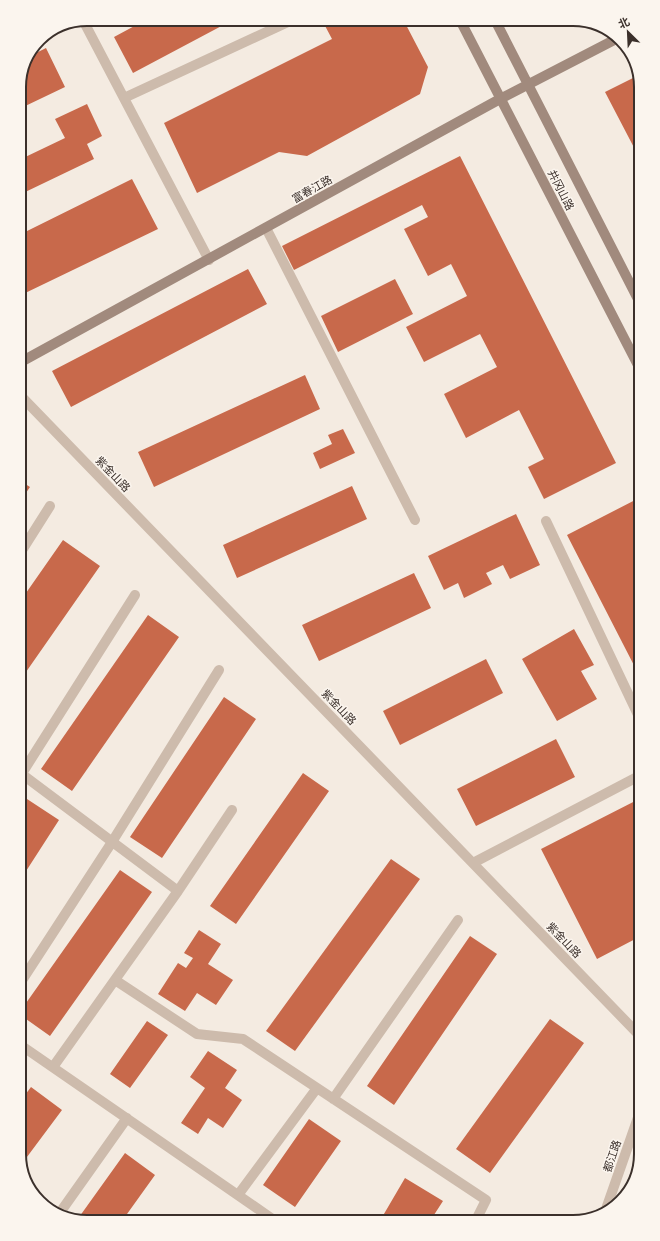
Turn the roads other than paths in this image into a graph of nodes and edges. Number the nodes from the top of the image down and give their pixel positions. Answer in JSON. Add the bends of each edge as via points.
{"nodes":[{"id":1,"x":86,"y":26,"type":"edge"},
{"id":2,"x":279,"y":26,"type":"edge"},
{"id":3,"x":463,"y":26,"type":"edge"},
{"id":4,"x":498,"y":26,"type":"edge"},
{"id":5,"x":608,"y":43,"type":"edge"},
{"id":6,"x":528,"y":86,"type":"junction"},
{"id":7,"x":124,"y":98,"type":"junction"},
{"id":8,"x":500,"y":99,"type":"junction"},
{"id":9,"x":266,"y":228,"type":"junction"},
{"id":10,"x":209,"y":260,"type":"junction"},
{"id":11,"x":634,"y":291,"type":"edge"},
{"id":12,"x":634,"y":357,"type":"edge"},
{"id":13,"x":26,"y":359,"type":"edge"},
{"id":14,"x":26,"y":401,"type":"edge"},
{"id":15,"x":50,"y":506,"type":"dead end"},
{"id":16,"x":415,"y":520,"type":"dead end"},
{"id":17,"x":546,"y":521,"type":"dead end"},
{"id":18,"x":26,"y":544,"type":"edge"},
{"id":19,"x":135,"y":595,"type":"dead end"},
{"id":20,"x":220,"y":670,"type":"dead end"},
{"id":21,"x":634,"y":706,"type":"edge"},
{"id":22,"x":26,"y":766,"type":"edge"},
{"id":23,"x":634,"y":778,"type":"edge"},
{"id":24,"x":26,"y":779,"type":"edge"},
{"id":25,"x":232,"y":810,"type":"dead end"},
{"id":26,"x":112,"y":842,"type":"junction"},
{"id":27,"x":473,"y":863,"type":"junction"},
{"id":28,"x":178,"y":891,"type":"junction"},
{"id":29,"x":458,"y":920,"type":"dead end"},
{"id":30,"x":26,"y":974,"type":"edge"},
{"id":31,"x":115,"y":980,"type":"junction"},
{"id":32,"x":634,"y":1029,"type":"edge"},
{"id":33,"x":26,"y":1049,"type":"edge"},
{"id":34,"x":53,"y":1067,"type":"junction"},
{"id":35,"x":317,"y":1088,"type":"junction"},
{"id":36,"x":333,"y":1099,"type":"junction"},
{"id":37,"x":127,"y":1118,"type":"junction"},
{"id":38,"x":634,"y":1129,"type":"edge"},
{"id":39,"x":238,"y":1195,"type":"junction"},
{"id":40,"x":608,"y":1204,"type":"edge"},
{"id":41,"x":62,"y":1210,"type":"edge"},
{"id":42,"x":267,"y":1215,"type":"edge"},
{"id":43,"x":478,"y":1215,"type":"edge"}],
"edges":[{"from":1,"to":7,"type":"street"},
{"from":2,"to":7,"type":"street"},
{"from":3,"to":8,"type":"main road","name":"井冈山路"},
{"from":4,"to":6,"type":"main road","name":"井冈山路"},
{"from":5,"to":6,"type":"main road","name":"富春江路"},
{"from":6,"to":8,"type":"main road","name":"富春江路"},
{"from":6,"to":11,"type":"main road","name":"井冈山路"},
{"from":7,"to":10,"type":"street"},
{"from":8,"to":9,"type":"main road","name":"富春江路"},
{"from":8,"to":12,"type":"main road","name":"井冈山路"},
{"from":9,"to":10,"type":"main road","name":"富春江路"},
{"from":9,"to":16,"type":"street"},
{"from":10,"to":13,"type":"main road","name":"富春江路"},
{"from":14,"to":27,"type":"street","name":"紫金山路"},
{"from":15,"to":18,"type":"street"},
{"from":17,"to":21,"type":"street"},
{"from":19,"to":22,"type":"street"},
{"from":20,"to":26,"type":"street"},
{"from":23,"to":27,"type":"street"},
{"from":24,"to":26,"type":"street"},
{"from":25,"to":28,"type":"street"},
{"from":26,"to":28,"type":"street"},
{"from":26,"to":30,"type":"street"},
{"from":27,"to":32,"type":"street","name":"紫金山路"},
{"from":28,"to":31,"type":"street"},
{"from":29,"to":36,"type":"street"},
{"from":31,"to":34,"type":"street"},
{"from":31,"to":35,"type":"street","via":[[197,1034],[243,1039]]},
{"from":33,"to":34,"type":"street"},
{"from":34,"to":37,"type":"street"},
{"from":35,"to":36,"type":"street"},
{"from":35,"to":39,"type":"street"},
{"from":36,"to":43,"type":"street","via":[[486,1200]]},
{"from":37,"to":39,"type":"street"},
{"from":37,"to":41,"type":"street"},
{"from":38,"to":40,"type":"street","name":"都江路"},
{"from":39,"to":42,"type":"street"}]}
